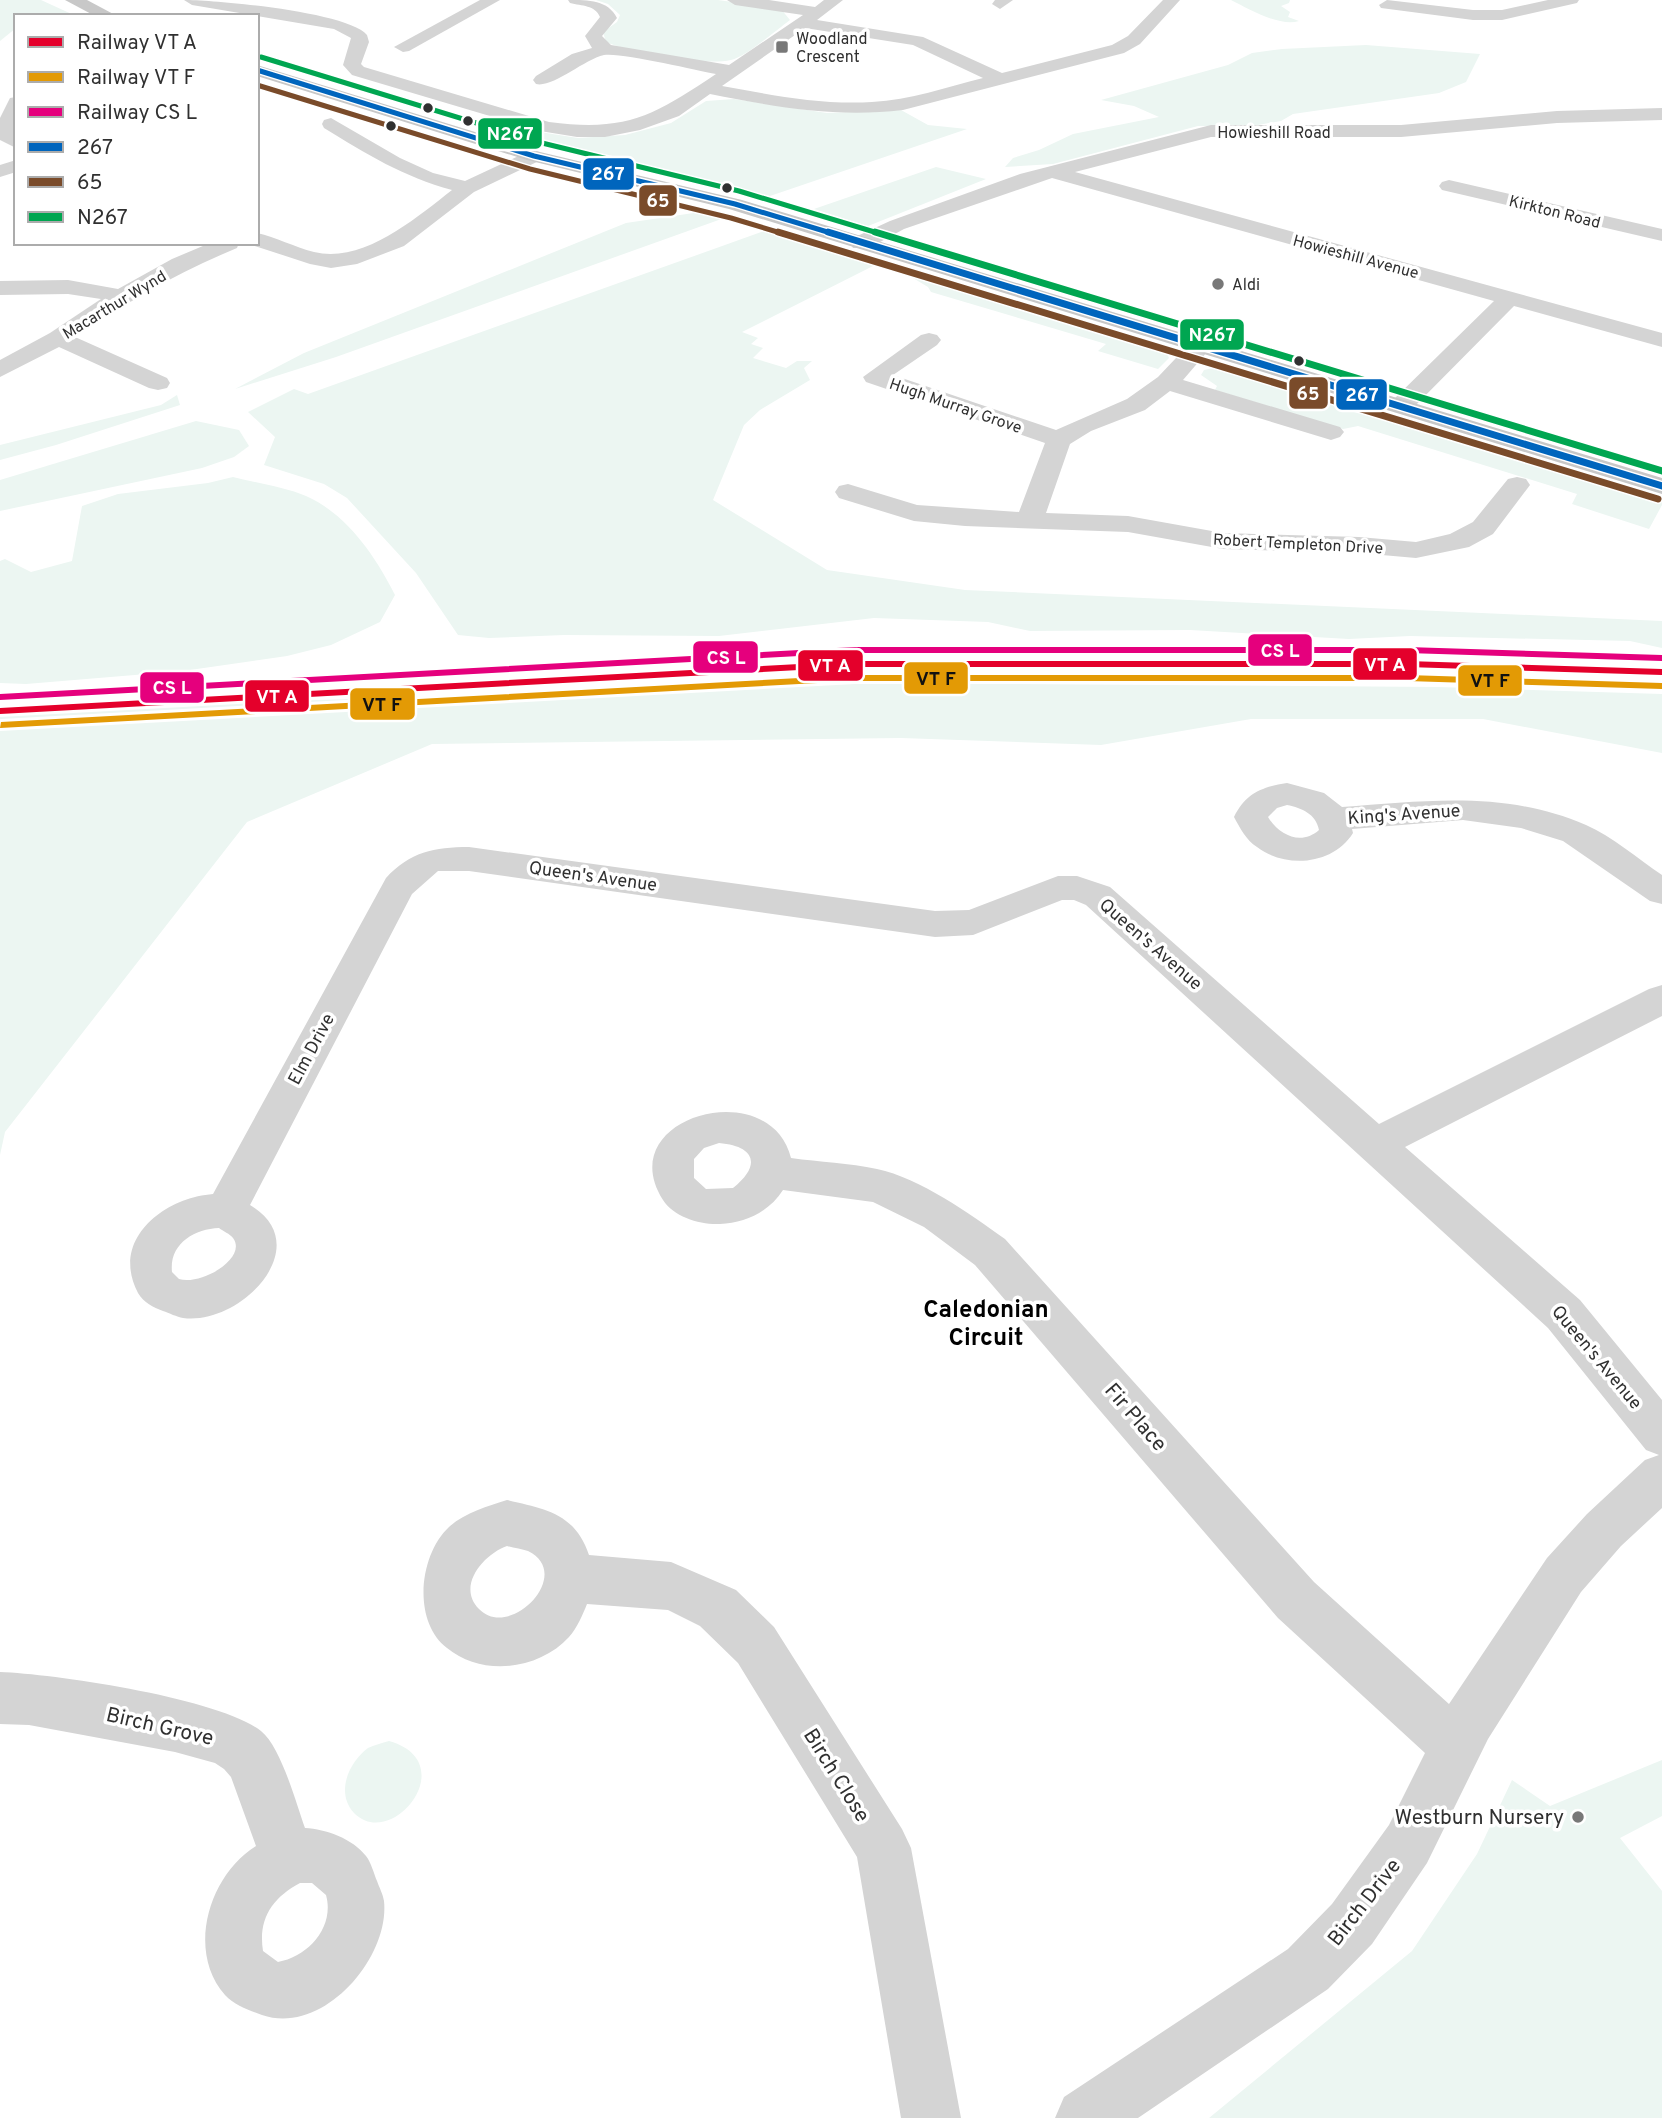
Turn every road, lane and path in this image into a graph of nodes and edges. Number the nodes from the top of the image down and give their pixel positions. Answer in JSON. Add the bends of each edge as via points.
{"nodes":[{"id":1,"x":73,"y":0,"type":"edge"},
{"id":2,"x":197,"y":0,"type":"edge"},
{"id":3,"x":492,"y":0,"type":"edge"},
{"id":4,"x":576,"y":0,"type":"edge"},
{"id":5,"x":735,"y":0,"type":"edge"},
{"id":6,"x":835,"y":0,"type":"edge"},
{"id":7,"x":1172,"y":0,"type":"edge"},
{"id":8,"x":1571,"y":0,"type":"edge"},
{"id":9,"x":1387,"y":5,"type":"dead end"},
{"id":10,"x":104,"y":14,"type":"edge"},
{"id":11,"x":811,"y":17,"type":"junction"},
{"id":12,"x":259,"y":27,"type":"edge"},
{"id":13,"x":285,"y":34,"type":"dead end"},
{"id":14,"x":403,"y":47,"type":"dead end"},
{"id":15,"x":606,"y":49,"type":"junction"},
{"id":16,"x":259,"y":71,"type":"edge"},
{"id":17,"x":732,"y":71,"type":"junction"},
{"id":18,"x":1000,"y":79,"type":"junction"},
{"id":19,"x":542,"y":80,"type":"dead end"},
{"id":20,"x":389,"y":81,"type":"junction"},
{"id":21,"x":710,"y":89,"type":"junction"},
{"id":22,"x":348,"y":99,"type":"junction"},
{"id":23,"x":14,"y":107,"type":"edge"},
{"id":24,"x":1662,"y":114,"type":"edge"},
{"id":25,"x":331,"y":124,"type":"dead end"},
{"id":26,"x":14,"y":141,"type":"edge"},
{"id":27,"x":534,"y":156,"type":"junction"},
{"id":28,"x":1049,"y":171,"type":"junction"},
{"id":29,"x":1449,"y":186,"type":"dead end"},
{"id":30,"x":467,"y":188,"type":"junction"},
{"id":31,"x":1662,"y":235,"type":"edge"},
{"id":32,"x":259,"y":240,"type":"edge"},
{"id":33,"x":861,"y":243,"type":"junction"},
{"id":34,"x":224,"y":245,"type":"edge"},
{"id":35,"x":0,"y":288,"type":"edge"},
{"id":36,"x":121,"y":296,"type":"junction"},
{"id":37,"x":1510,"y":298,"type":"junction"},
{"id":38,"x":58,"y":338,"type":"junction"},
{"id":39,"x":929,"y":340,"type":"dead end"},
{"id":40,"x":1662,"y":340,"type":"edge"},
{"id":41,"x":1200,"y":345,"type":"junction"},
{"id":42,"x":0,"y":370,"type":"edge"},
{"id":43,"x":158,"y":383,"type":"dead end"},
{"id":44,"x":1168,"y":383,"type":"junction"},
{"id":45,"x":1402,"y":405,"type":"junction"},
{"id":46,"x":1331,"y":432,"type":"dead end"},
{"id":47,"x":1060,"y":440,"type":"junction"},
{"id":48,"x":1517,"y":485,"type":"dead end"},
{"id":49,"x":1662,"y":486,"type":"edge"},
{"id":50,"x":848,"y":492,"type":"dead end"},
{"id":51,"x":1030,"y":519,"type":"junction"},
{"id":52,"x":1335,"y":819,"type":"dead end"},
{"id":53,"x":398,"y":887,"type":"joint"},
{"id":54,"x":1662,"y":892,"type":"edge"},
{"id":55,"x":1662,"y":999,"type":"edge"},
{"id":56,"x":1377,"y":1143,"type":"junction"},
{"id":57,"x":772,"y":1172,"type":"dead end"},
{"id":58,"x":225,"y":1210,"type":"dead end"},
{"id":59,"x":1662,"y":1435,"type":"edge"},
{"id":60,"x":1662,"y":1476,"type":"edge"},
{"id":61,"x":570,"y":1578,"type":"dead end"},
{"id":62,"x":0,"y":1698,"type":"edge"},
{"id":63,"x":1455,"y":1745,"type":"junction"},
{"id":64,"x":288,"y":1860,"type":"dead end"},
{"id":65,"x":931,"y":2118,"type":"edge"},
{"id":66,"x":1085,"y":2118,"type":"edge"}],
"edges":[{"from":1,"to":10,"type":"main road"},
{"from":2,"to":20,"type":"street","via":[[348,28],[360,41],[353,68]]},
{"from":3,"to":14,"type":"street"},
{"from":4,"to":15,"type":"street","via":[[607,11],[609,18],[593,36]]},
{"from":5,"to":11,"type":"street"},
{"from":6,"to":11,"type":"street"},
{"from":7,"to":18,"type":"street","via":[[1134,40],[1118,49]]},
{"from":8,"to":9,"type":"street","via":[[1502,15]]},
{"from":11,"to":17,"type":"street"},
{"from":11,"to":18,"type":"street","via":[[917,41]]},
{"from":12,"to":13,"type":"street"},
{"from":15,"to":17,"type":"street"},
{"from":15,"to":19,"type":"street","via":[[578,58]]},
{"from":16,"to":22,"type":"main road"},
{"from":17,"to":21,"type":"street"},
{"from":18,"to":21,"type":"street","via":[[872,108],[801,106]]},
{"from":20,"to":21,"type":"street","via":[[547,127],[577,131],[605,131],[653,120]]},
{"from":20,"to":22,"type":"street"},
{"from":22,"to":27,"type":"main road"},
{"from":23,"to":26,"type":"street","via":[[3,134]]},
{"from":24,"to":28,"type":"street","name":"Howieshill Road","via":[[1557,117],[1401,131],[1211,131]]},
{"from":25,"to":30,"type":"street","via":[[393,162]]},
{"from":27,"to":30,"type":"street"},
{"from":27,"to":33,"type":"main road","via":[[734,204]]},
{"from":28,"to":33,"type":"street","name":"Howieshill Road","via":[[897,225]]},
{"from":28,"to":37,"type":"street","name":"Howieshill Avenue"},
{"from":29,"to":31,"type":"street","name":"Kirkton Road"},
{"from":30,"to":32,"type":"street","via":[[396,241],[349,259],[310,258]]},
{"from":33,"to":41,"type":"main road"},
{"from":34,"to":36,"type":"street","name":"Macarthur Wynd"},
{"from":35,"to":36,"type":"street","via":[[68,287]]},
{"from":36,"to":38,"type":"street","name":"Macarthur Wynd"},
{"from":37,"to":40,"type":"street","name":"Howieshill Avenue"},
{"from":37,"to":45,"type":"street"},
{"from":38,"to":42,"type":"street","name":"Macarthur Wynd"},
{"from":38,"to":43,"type":"street"},
{"from":39,"to":47,"type":"street","name":"Hugh Murray Grove","via":[[875,377]]},
{"from":41,"to":44,"type":"street"},
{"from":41,"to":45,"type":"main road"},
{"from":44,"to":46,"type":"street"},
{"from":44,"to":47,"type":"street","via":[[1125,410]]},
{"from":45,"to":49,"type":"main road"},
{"from":47,"to":51,"type":"street"},
{"from":48,"to":51,"type":"street","name":"Robert Templeton Drive","via":[[1483,528],[1459,541],[1416,550],[1223,541],[1128,524]]},
{"from":50,"to":51,"type":"street","name":"Robert Templeton Drive","via":[[914,513]]},
{"from":52,"to":54,"type":"street","name":"King's Avenue","via":[[1463,809],[1523,817],[1575,833]]},
{"from":53,"to":56,"type":"street","name":"Queen's Avenue","via":[[417,866],[442,858],[469,859],[934,924],[972,922],[1058,888],[1077,888],[1098,896]]},
{"from":53,"to":58,"type":"street","name":"Elm Drive"},
{"from":55,"to":56,"type":"street"},
{"from":56,"to":59,"type":"street","name":"Queen's Avenue","via":[[1564,1314]]},
{"from":57,"to":63,"type":"street","name":"Fir Place","via":[[879,1186],[939,1215],[990,1252],[1296,1600]]},
{"from":60,"to":63,"type":"street","name":"Birch Drive","via":[[1564,1575]]},
{"from":61,"to":65,"type":"street","name":"Birch Close","via":[[671,1586],[718,1608],[756,1645],[883,1848]]},
{"from":62,"to":64,"type":"street","name":"Birch Grove","via":[[29,1699],[213,1734],[243,1750]]},
{"from":63,"to":66,"type":"street","name":"Birch Drive","via":[[1408,1844],[1352,1924],[1308,1969]]}]}
